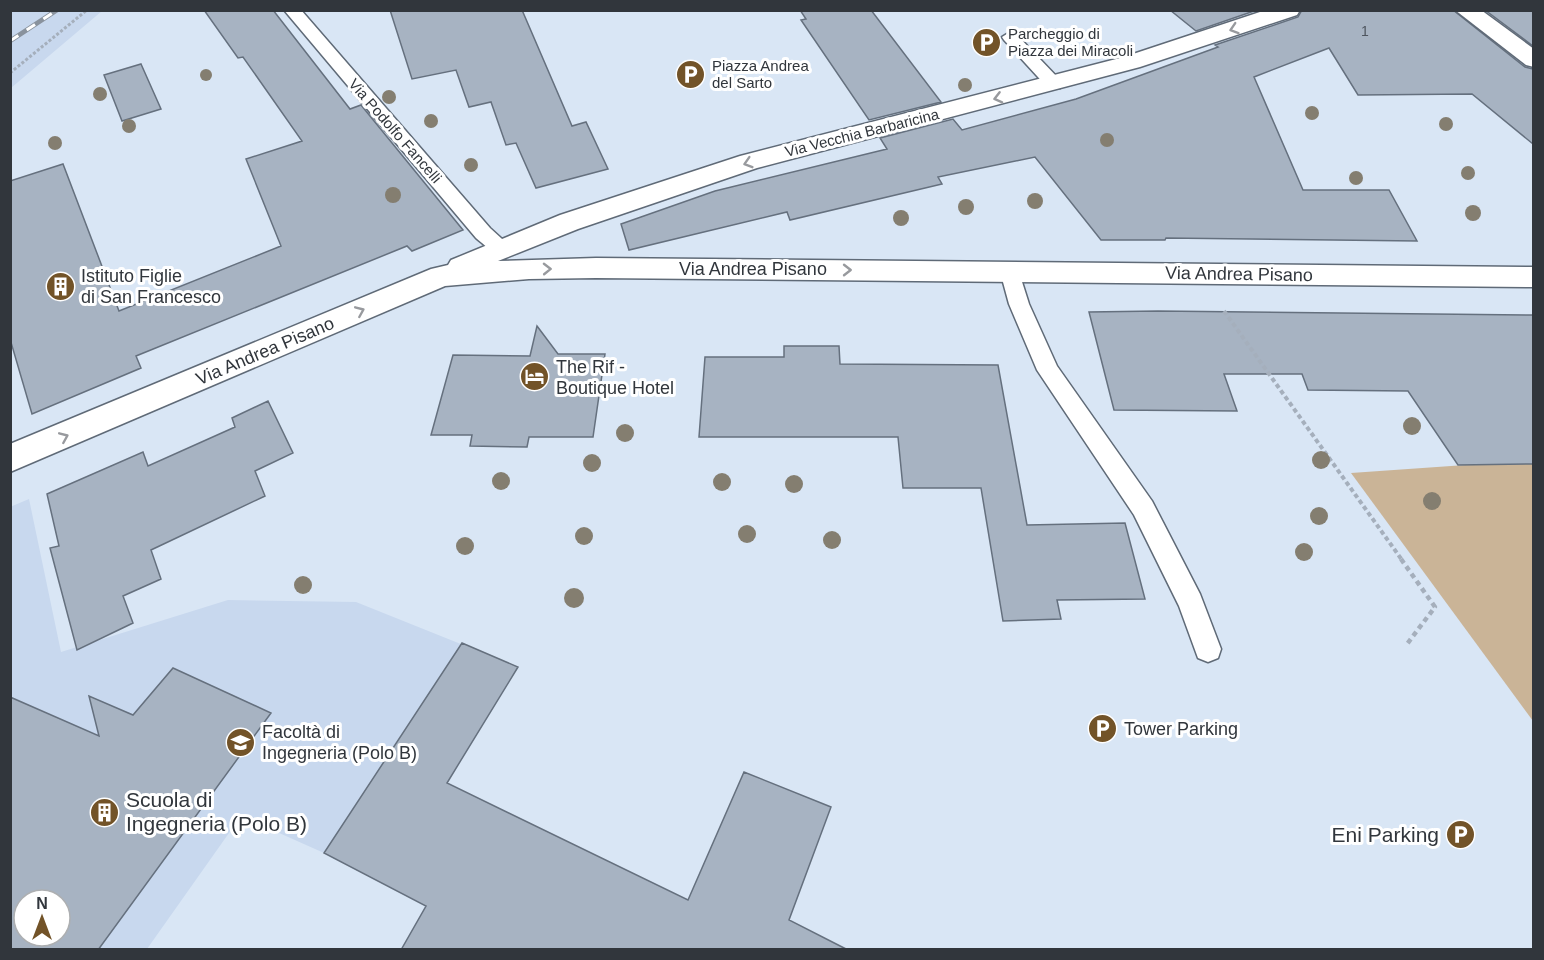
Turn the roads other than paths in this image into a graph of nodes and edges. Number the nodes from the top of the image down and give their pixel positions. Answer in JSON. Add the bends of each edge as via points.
{"nodes":[{"id":1,"x":292,"y":10,"type":"edge"},
{"id":2,"x":1289,"y":10,"type":"edge"},
{"id":3,"x":1466,"y":10,"type":"edge"},
{"id":4,"x":1010,"y":37,"type":"dead end"},
{"id":5,"x":1533,"y":60,"type":"edge"},
{"id":6,"x":1054,"y":84,"type":"junction"},
{"id":7,"x":569,"y":222,"type":"junction"},
{"id":8,"x":502,"y":248,"type":"junction"},
{"id":9,"x":596,"y":268,"type":"junction"},
{"id":10,"x":1010,"y":271,"type":"junction"},
{"id":11,"x":441,"y":276,"type":"junction"},
{"id":12,"x":1533,"y":277,"type":"edge"},
{"id":13,"x":10,"y":459,"type":"edge"},
{"id":14,"x":1208,"y":649,"type":"dead end"}],
"edges":[{"from":1,"to":8,"type":"lane","name":"Via Podolfo Fancelli","via":[[483,233]]},
{"from":2,"to":6,"type":"street","name":"Via Vecchia Barbaricina","one_way":true},
{"from":3,"to":5,"type":"street"},
{"from":4,"to":6,"type":"lane"},
{"from":6,"to":7,"type":"street","name":"Via Vecchia Barbaricina","one_way":true,"via":[[797,148]]},
{"from":7,"to":8,"type":"street","name":"Via Vecchia Barbaricina"},
{"from":7,"to":9,"type":"street","via":[[574,245],[583,259]]},
{"from":8,"to":11,"type":"street","name":"Via Vecchia Barbaricina"},
{"from":9,"to":10,"type":"street","name":"Via Andrea Pisano","one_way":true},
{"from":11,"to":9,"type":"street","name":"Via Andrea Pisano","one_way":true},
{"from":10,"to":12,"type":"street","name":"Via Andrea Pisano"},
{"from":10,"to":14,"type":"lane","via":[[1019,304],[1048,369],[1143,508],[1191,603]]},
{"from":13,"to":11,"type":"street","name":"Via Andrea Pisano","one_way":true}]}
